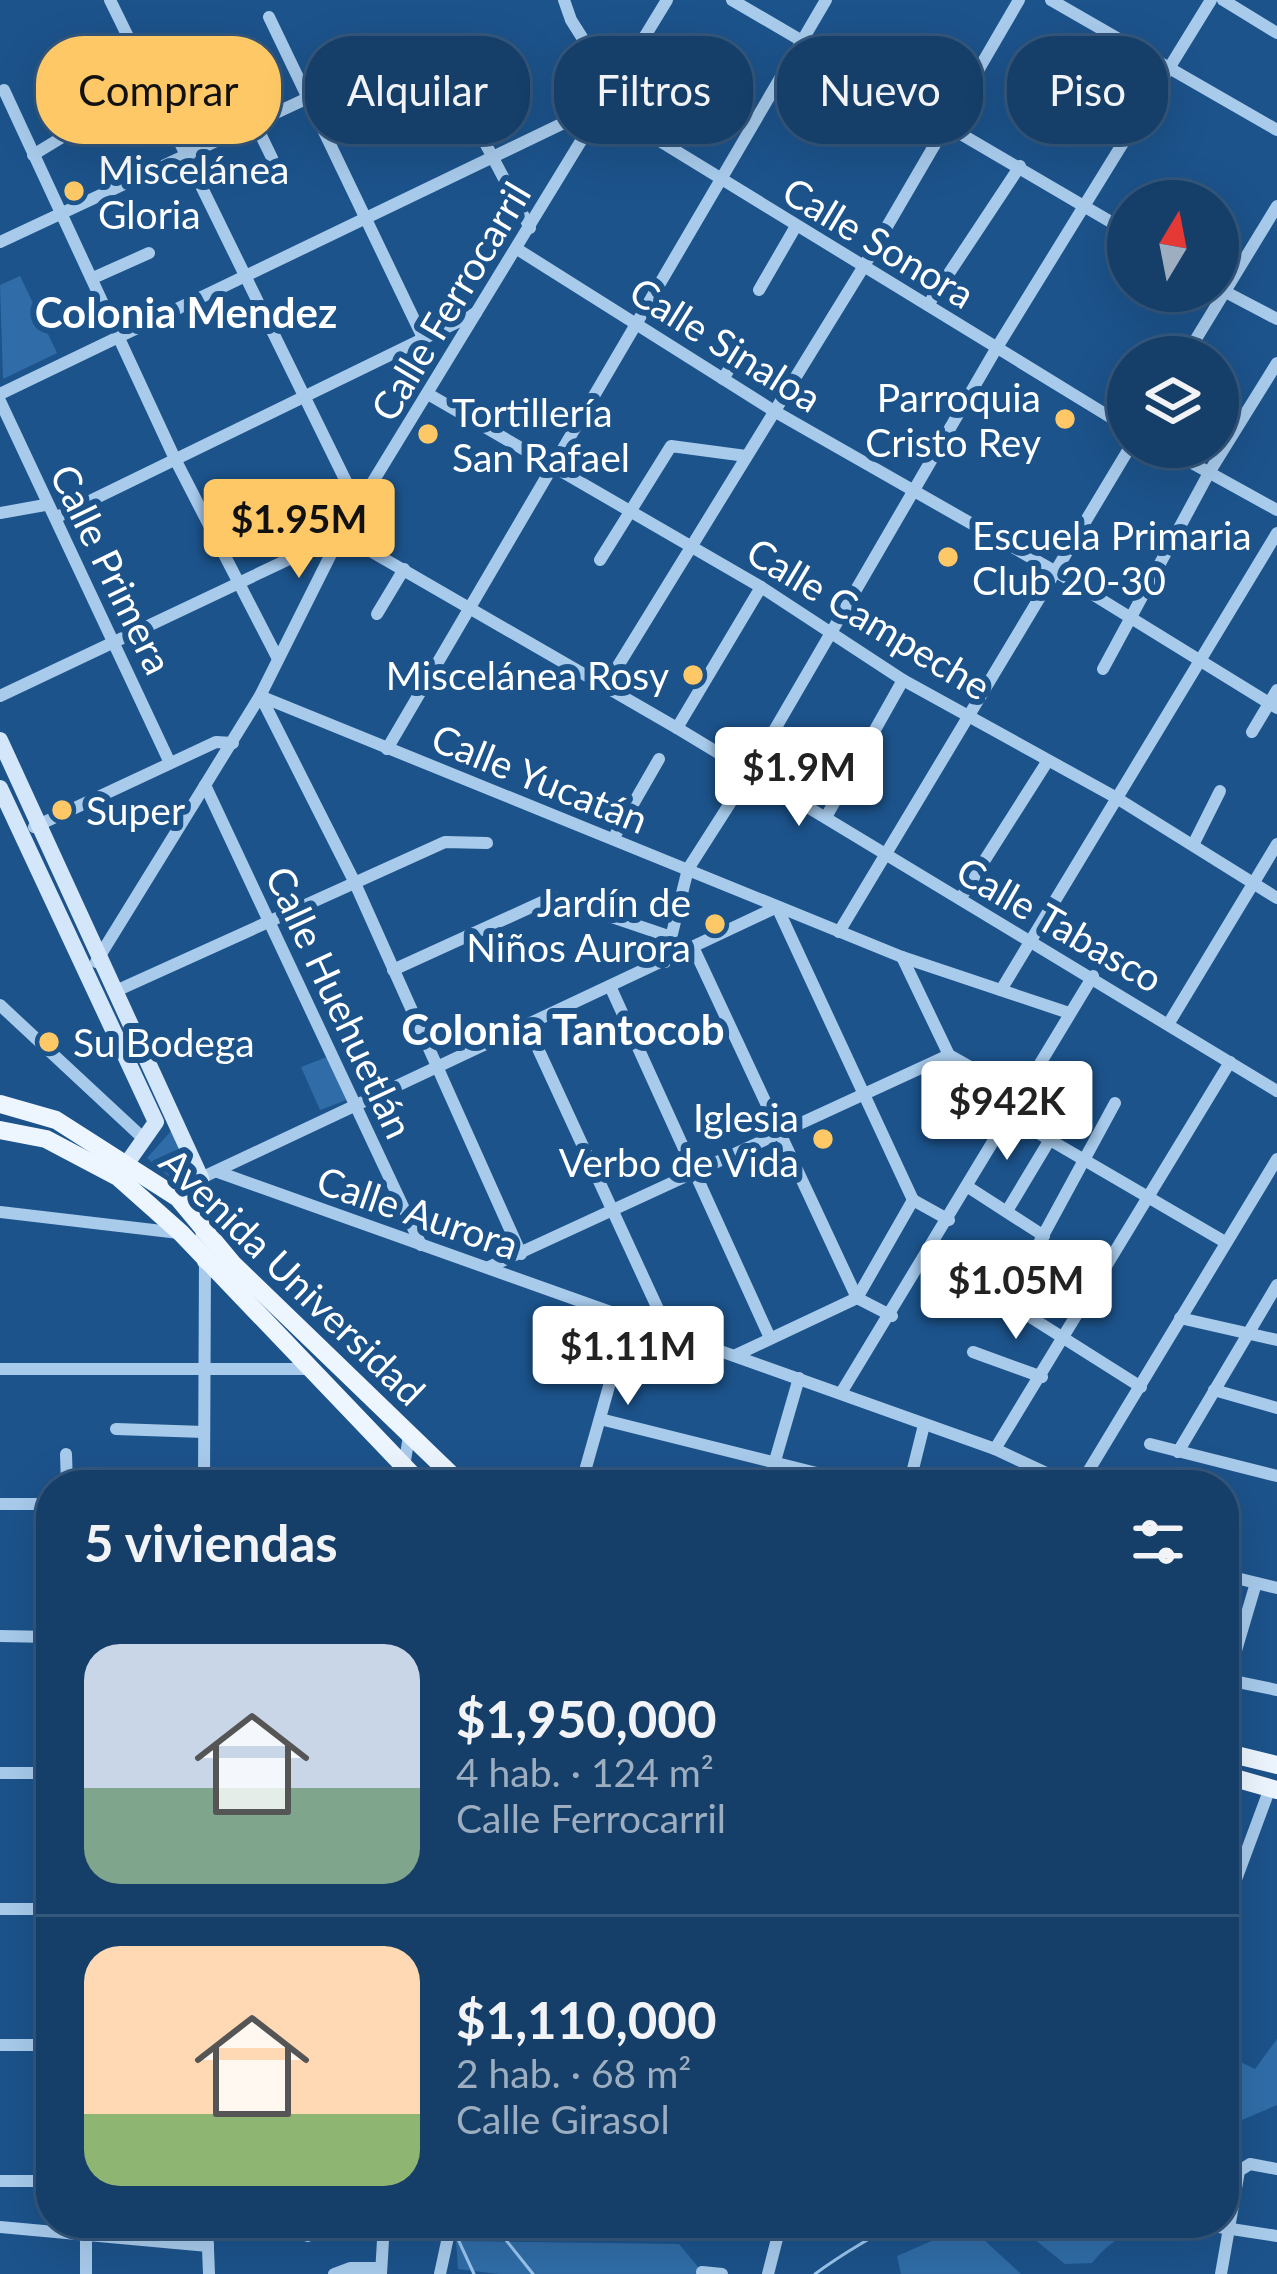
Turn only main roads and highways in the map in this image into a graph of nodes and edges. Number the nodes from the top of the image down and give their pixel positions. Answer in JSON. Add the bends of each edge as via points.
{"nodes":[{"id":1,"x":0,"y":740,"type":"edge"},
{"id":2,"x":0,"y":788,"type":"edge"},
{"id":3,"x":0,"y":1104,"type":"edge"},
{"id":4,"x":0,"y":1130,"type":"edge"},
{"id":5,"x":123,"y":1170,"type":"junction"},
{"id":6,"x":203,"y":1230,"type":"junction"},
{"id":7,"x":206,"y":1262,"type":"junction"},
{"id":8,"x":398,"y":1470,"type":"edge"},
{"id":9,"x":446,"y":1470,"type":"edge"},
{"id":10,"x":1239,"y":1756,"type":"edge"},
{"id":11,"x":1277,"y":1765,"type":"edge"},
{"id":12,"x":1239,"y":1779,"type":"edge"},
{"id":13,"x":1273,"y":1789,"type":"edge"}],
"edges":[{"from":1,"to":6,"type":"main road","via":[[209,1175]]},
{"from":2,"to":5,"type":"main road","via":[[156,1122]]},
{"from":3,"to":5,"type":"main road","name":"Avenida Universidad","via":[[56,1120]]},
{"from":4,"to":5,"type":"main road","name":"Avenida Universidad"},
{"from":5,"to":6,"type":"main road","name":"Avenida Universidad","via":[[178,1198]]},
{"from":5,"to":7,"type":"main road","name":"Avenida Universidad"},
{"from":6,"to":7,"type":"main road"},
{"from":6,"to":9,"type":"main road","name":"Avenida Universidad"},
{"from":7,"to":8,"type":"main road","name":"Avenida Universidad"},
{"from":10,"to":11,"type":"main road"},
{"from":12,"to":13,"type":"main road"}]}
